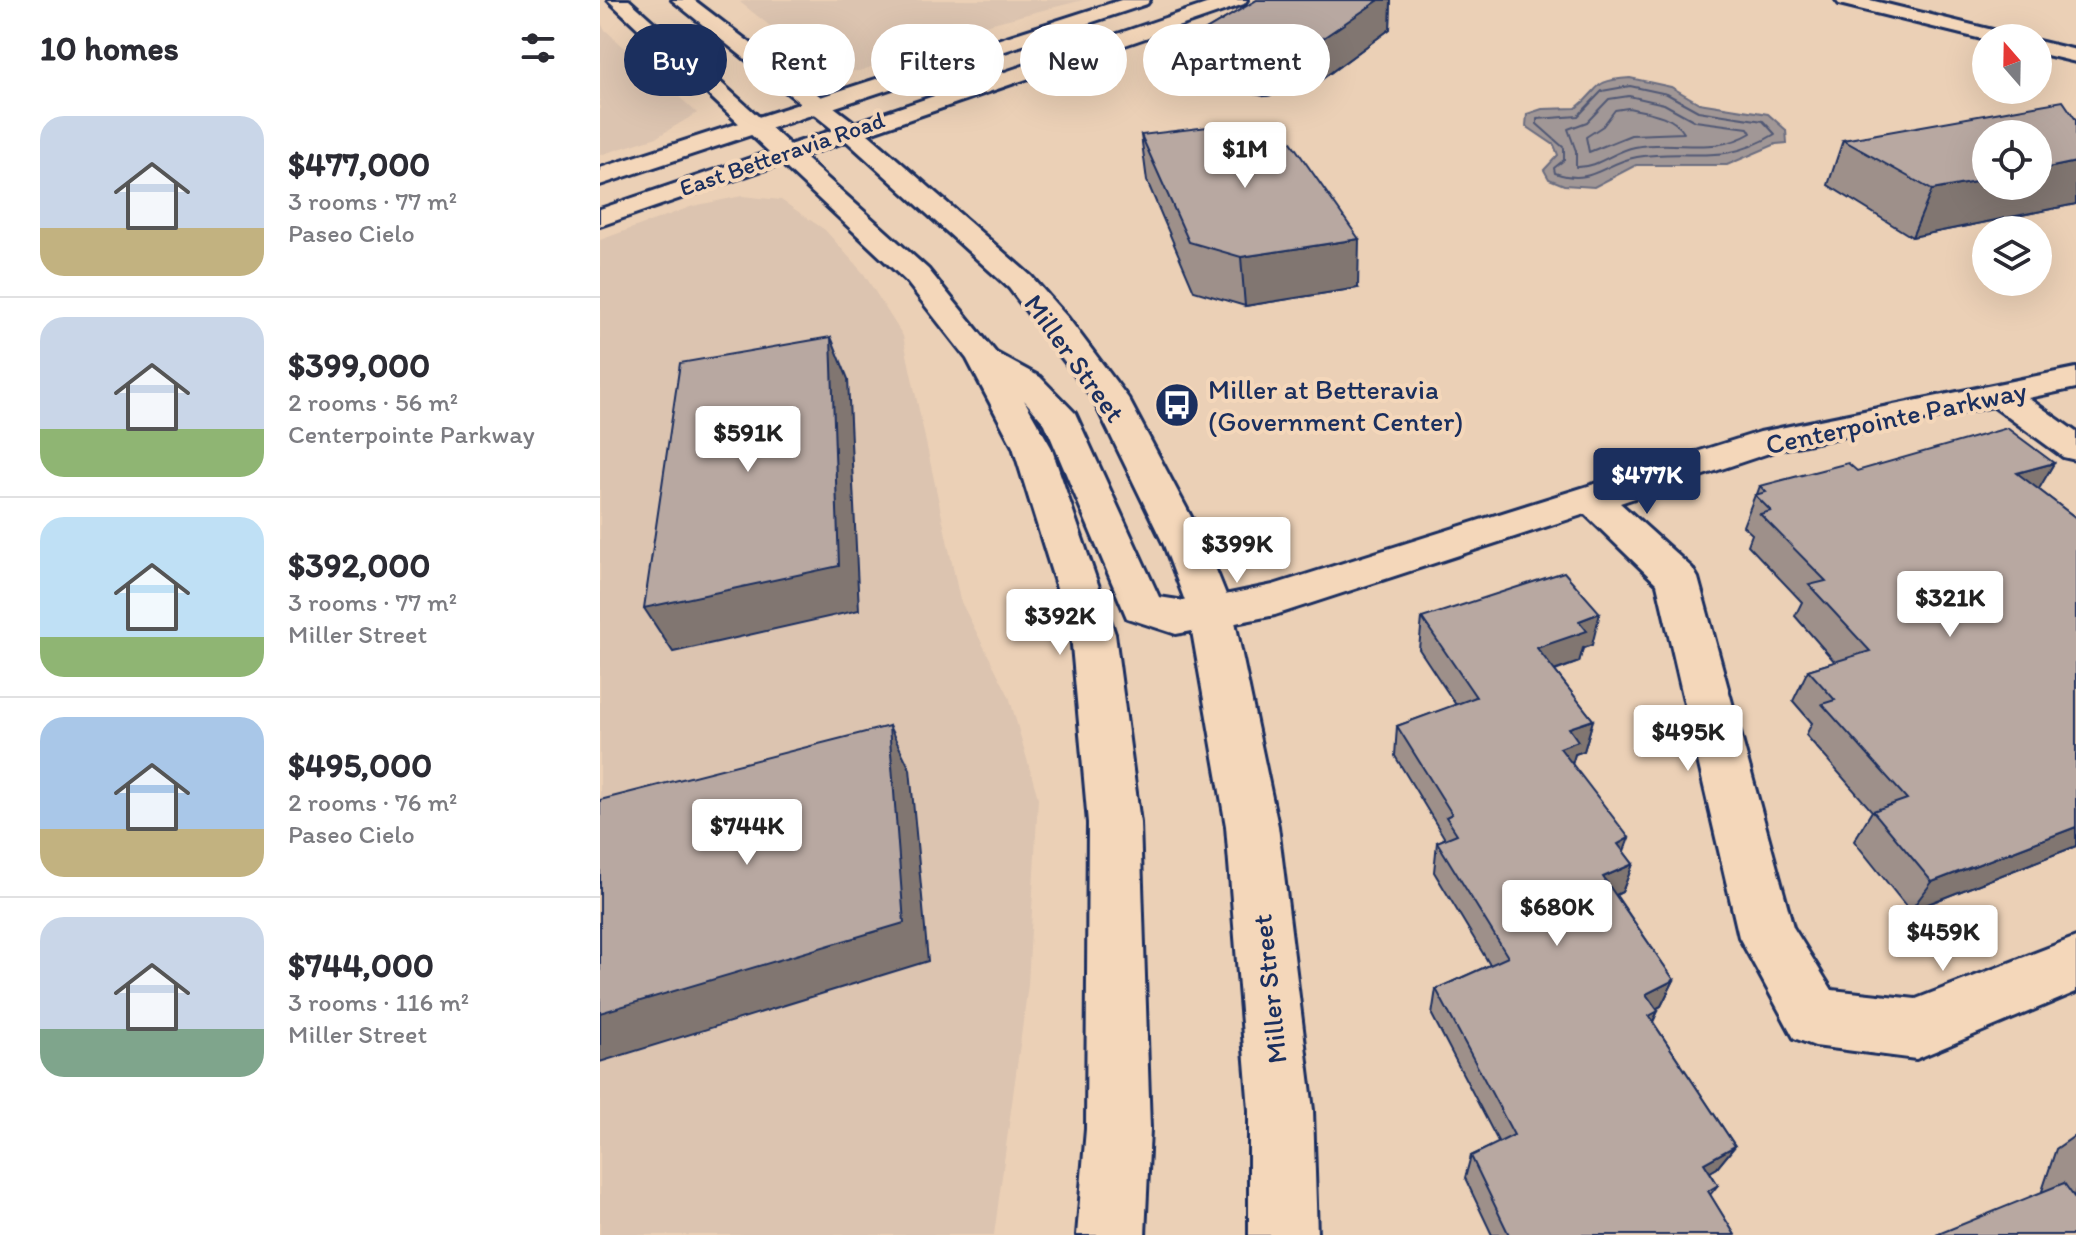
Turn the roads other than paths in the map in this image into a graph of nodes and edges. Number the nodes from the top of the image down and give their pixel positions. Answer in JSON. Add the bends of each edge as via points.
{"nodes":[{"id":1,"x":618,"y":0,"type":"edge"},
{"id":2,"x":682,"y":0,"type":"edge"},
{"id":3,"x":1140,"y":0,"type":"edge"},
{"id":4,"x":1237,"y":0,"type":"edge"},
{"id":5,"x":1846,"y":0,"type":"edge"},
{"id":6,"x":1972,"y":31,"type":"edge"},
{"id":7,"x":2052,"y":50,"type":"edge"},
{"id":8,"x":2076,"y":56,"type":"edge"},
{"id":9,"x":833,"y":118,"type":"junction"},
{"id":10,"x":771,"y":139,"type":"junction"},
{"id":11,"x":600,"y":177,"type":"edge"},
{"id":12,"x":600,"y":218,"type":"edge"},
{"id":13,"x":982,"y":357,"type":"junction"},
{"id":14,"x":2076,"y":378,"type":"edge"},
{"id":15,"x":2001,"y":395,"type":"junction"},
{"id":16,"x":2076,"y":449,"type":"edge"},
{"id":17,"x":1593,"y":500,"type":"junction"},
{"id":18,"x":1211,"y":612,"type":"junction"},
{"id":19,"x":2076,"y":964,"type":"edge"},
{"id":20,"x":1111,"y":1235,"type":"edge"},
{"id":21,"x":1283,"y":1235,"type":"edge"}],
"edges":[{"from":1,"to":10,"type":"main road"},
{"from":2,"to":9,"type":"main road","name":"Miller Street"},
{"from":3,"to":9,"type":"main road","name":"East Betteravia Road"},
{"from":4,"to":9,"type":"main road","name":"East Betteravia Road"},
{"from":5,"to":6,"type":"main road"},
{"from":7,"to":8,"type":"main road"},
{"from":9,"to":10,"type":"main road","name":"East Betteravia Road"},
{"from":9,"to":10,"type":"main road","name":"East Betteravia Road"},
{"from":9,"to":18,"type":"main road","name":"Miller Street","via":[[1020,282],[1057,325],[1110,398],[1185,545]]},
{"from":10,"to":11,"type":"main road","name":"East Betteravia Road"},
{"from":10,"to":12,"type":"main road","name":"East Betteravia Road"},
{"from":10,"to":13,"type":"main road","via":[[917,275]]},
{"from":13,"to":18,"type":"main road","name":"Centerpointe Parkway","via":[[1028,384],[1062,421],[1142,607],[1176,618]]},
{"from":13,"to":20,"type":"main road","via":[[1032,447],[1093,634],[1114,823],[1118,1129]]},
{"from":14,"to":15,"type":"main road","name":"Centerpointe Parkway"},
{"from":15,"to":16,"type":"main road"},
{"from":15,"to":17,"type":"main road","name":"Centerpointe Parkway","via":[[1773,440]]},
{"from":17,"to":18,"type":"main road","name":"Centerpointe Parkway","via":[[1275,600]]},
{"from":17,"to":19,"type":"main road","via":[[1677,578],[1767,937],[1815,1017],[1916,1029]]},
{"from":18,"to":21,"type":"main road","name":"Miller Street","via":[[1252,826],[1281,1110]]}]}
